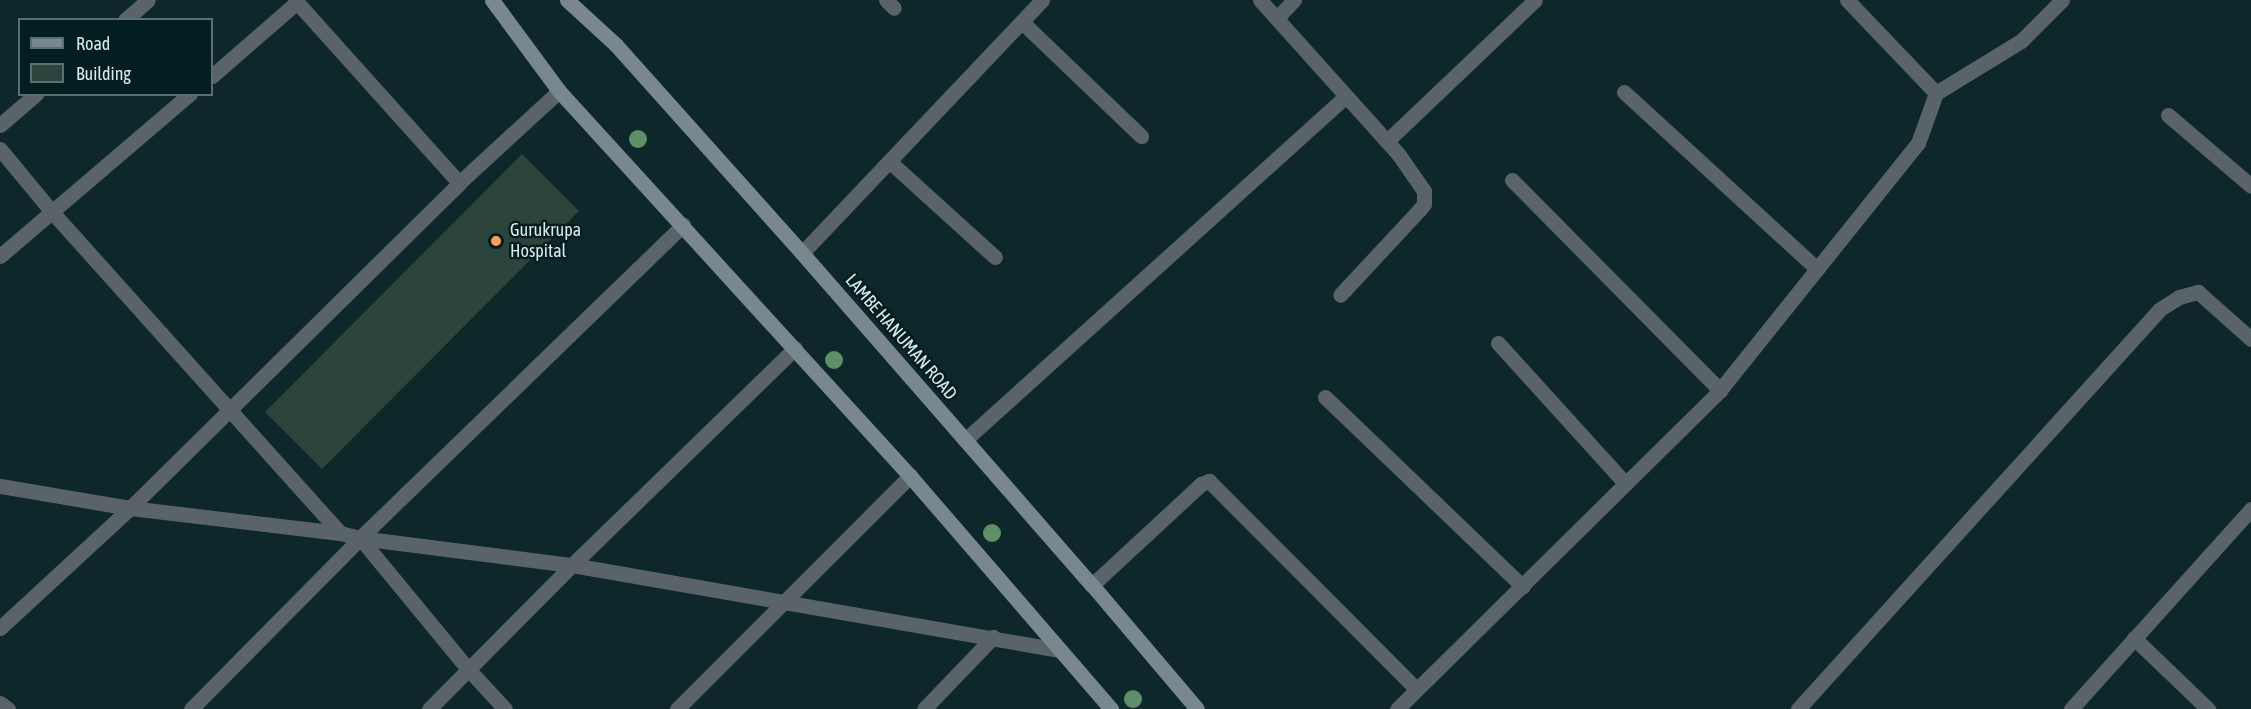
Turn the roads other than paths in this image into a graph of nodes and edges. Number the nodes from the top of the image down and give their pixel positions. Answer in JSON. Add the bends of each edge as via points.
{"nodes":[{"id":1,"x":148,"y":0,"type":"edge"},
{"id":2,"x":492,"y":0,"type":"edge"},
{"id":3,"x":567,"y":0,"type":"edge"},
{"id":4,"x":1042,"y":0,"type":"edge"},
{"id":5,"x":1260,"y":0,"type":"edge"},
{"id":6,"x":1294,"y":0,"type":"edge"},
{"id":7,"x":1535,"y":0,"type":"edge"},
{"id":8,"x":1847,"y":0,"type":"edge"},
{"id":9,"x":2062,"y":0,"type":"edge"},
{"id":10,"x":296,"y":1,"type":"edge"},
{"id":11,"x":127,"y":18,"type":"edge"},
{"id":12,"x":1277,"y":18,"type":"junction"},
{"id":13,"x":1022,"y":22,"type":"junction"},
{"id":14,"x":213,"y":75,"type":"edge"},
{"id":15,"x":560,"y":91,"type":"junction"},
{"id":16,"x":1624,"y":92,"type":"dead end"},
{"id":17,"x":1936,"y":93,"type":"junction"},
{"id":18,"x":34,"y":96,"type":"edge"},
{"id":19,"x":188,"y":96,"type":"edge"},
{"id":20,"x":1346,"y":96,"type":"junction"},
{"id":21,"x":2168,"y":116,"type":"dead end"},
{"id":22,"x":0,"y":125,"type":"edge"},
{"id":23,"x":1141,"y":136,"type":"dead end"},
{"id":24,"x":1387,"y":141,"type":"junction"},
{"id":25,"x":0,"y":149,"type":"edge"},
{"id":26,"x":889,"y":160,"type":"junction"},
{"id":27,"x":1512,"y":180,"type":"dead end"},
{"id":28,"x":459,"y":183,"type":"junction"},
{"id":29,"x":2251,"y":186,"type":"edge"},
{"id":30,"x":53,"y":213,"type":"junction"},
{"id":31,"x":683,"y":225,"type":"junction"},
{"id":32,"x":802,"y":253,"type":"junction"},
{"id":33,"x":0,"y":256,"type":"edge"},
{"id":34,"x":995,"y":257,"type":"dead end"},
{"id":35,"x":1817,"y":269,"type":"junction"},
{"id":36,"x":1340,"y":295,"type":"dead end"},
{"id":37,"x":2251,"y":339,"type":"edge"},
{"id":38,"x":1498,"y":343,"type":"dead end"},
{"id":39,"x":795,"y":348,"type":"junction"},
{"id":40,"x":1720,"y":390,"type":"junction"},
{"id":41,"x":1325,"y":397,"type":"dead end"},
{"id":42,"x":229,"y":410,"type":"junction"},
{"id":43,"x":965,"y":440,"type":"junction"},
{"id":44,"x":910,"y":476,"type":"junction"},
{"id":45,"x":1626,"y":484,"type":"junction"},
{"id":46,"x":0,"y":486,"type":"edge"},
{"id":47,"x":130,"y":508,"type":"junction"},
{"id":48,"x":2251,"y":509,"type":"edge"},
{"id":49,"x":340,"y":533,"type":"junction"},
{"id":50,"x":360,"y":538,"type":"junction"},
{"id":51,"x":572,"y":565,"type":"junction"},
{"id":52,"x":1092,"y":585,"type":"junction"},
{"id":53,"x":1523,"y":587,"type":"junction"},
{"id":54,"x":783,"y":601,"type":"junction"},
{"id":55,"x":0,"y":628,"type":"edge"},
{"id":56,"x":993,"y":637,"type":"junction"},
{"id":57,"x":2134,"y":638,"type":"junction"},
{"id":58,"x":1060,"y":650,"type":"junction"},
{"id":59,"x":469,"y":670,"type":"junction"},
{"id":60,"x":1416,"y":689,"type":"junction"},
{"id":61,"x":0,"y":703,"type":"edge"},
{"id":62,"x":8,"y":709,"type":"edge"},
{"id":63,"x":191,"y":709,"type":"edge"},
{"id":64,"x":429,"y":709,"type":"edge"},
{"id":65,"x":505,"y":709,"type":"edge"},
{"id":66,"x":677,"y":709,"type":"edge"},
{"id":67,"x":924,"y":709,"type":"edge"},
{"id":68,"x":1111,"y":709,"type":"edge"},
{"id":69,"x":1197,"y":709,"type":"edge"},
{"id":70,"x":1397,"y":709,"type":"edge"},
{"id":71,"x":1798,"y":709,"type":"edge"},
{"id":72,"x":2071,"y":709,"type":"edge"},
{"id":73,"x":2208,"y":709,"type":"edge"}],
"edges":[{"from":1,"to":11,"type":"street"},
{"from":2,"to":15,"type":"main road"},
{"from":3,"to":32,"type":"main road","name":"LAMBE HANUMAN ROAD","via":[[616,45]]},
{"from":4,"to":13,"type":"street"},
{"from":5,"to":12,"type":"street"},
{"from":6,"to":12,"type":"street"},
{"from":7,"to":24,"type":"street"},
{"from":8,"to":17,"type":"street"},
{"from":9,"to":17,"type":"street","via":[[2021,41]]},
{"from":10,"to":14,"type":"street"},
{"from":10,"to":28,"type":"street"},
{"from":12,"to":20,"type":"street"},
{"from":13,"to":23,"type":"street"},
{"from":13,"to":26,"type":"street"},
{"from":15,"to":28,"type":"street"},
{"from":15,"to":31,"type":"main road"},
{"from":16,"to":35,"type":"street"},
{"from":17,"to":35,"type":"street","via":[[1918,143]]},
{"from":18,"to":22,"type":"street"},
{"from":19,"to":30,"type":"street"},
{"from":20,"to":24,"type":"street"},
{"from":20,"to":43,"type":"street"},
{"from":21,"to":29,"type":"street"},
{"from":24,"to":36,"type":"street","via":[[1424,190],[1424,204]]},
{"from":25,"to":30,"type":"street"},
{"from":26,"to":32,"type":"street"},
{"from":26,"to":34,"type":"street"},
{"from":27,"to":40,"type":"street"},
{"from":28,"to":42,"type":"street"},
{"from":30,"to":33,"type":"street"},
{"from":30,"to":42,"type":"street"},
{"from":31,"to":39,"type":"main road"},
{"from":31,"to":50,"type":"street"},
{"from":32,"to":43,"type":"main road","name":"LAMBE HANUMAN ROAD"},
{"from":35,"to":40,"type":"street"},
{"from":37,"to":71,"type":"street","via":[[2198,292],[2179,297],[2160,309]]},
{"from":38,"to":45,"type":"street"},
{"from":39,"to":44,"type":"main road"},
{"from":39,"to":51,"type":"street"},
{"from":40,"to":45,"type":"street"},
{"from":41,"to":53,"type":"street"},
{"from":42,"to":47,"type":"street"},
{"from":42,"to":49,"type":"street"},
{"from":43,"to":52,"type":"main road","name":"LAMBE HANUMAN ROAD"},
{"from":44,"to":54,"type":"street"},
{"from":44,"to":58,"type":"main road"},
{"from":45,"to":53,"type":"street"},
{"from":46,"to":47,"type":"street"},
{"from":47,"to":49,"type":"street"},
{"from":47,"to":55,"type":"street"},
{"from":48,"to":57,"type":"street"},
{"from":49,"to":50,"type":"street"},
{"from":50,"to":51,"type":"street"},
{"from":50,"to":59,"type":"street"},
{"from":50,"to":63,"type":"street"},
{"from":51,"to":54,"type":"street"},
{"from":51,"to":59,"type":"street"},
{"from":52,"to":60,"type":"street","via":[[1201,484],[1209,481]]},
{"from":52,"to":69,"type":"main road","name":"LAMBE HANUMAN ROAD"},
{"from":53,"to":60,"type":"street"},
{"from":54,"to":56,"type":"street"},
{"from":54,"to":66,"type":"street"},
{"from":56,"to":58,"type":"street"},
{"from":56,"to":67,"type":"street"},
{"from":57,"to":72,"type":"street"},
{"from":57,"to":73,"type":"street"},
{"from":58,"to":68,"type":"main road"},
{"from":59,"to":64,"type":"street"},
{"from":59,"to":65,"type":"street"},
{"from":60,"to":70,"type":"street"},
{"from":61,"to":62,"type":"street"}]}
